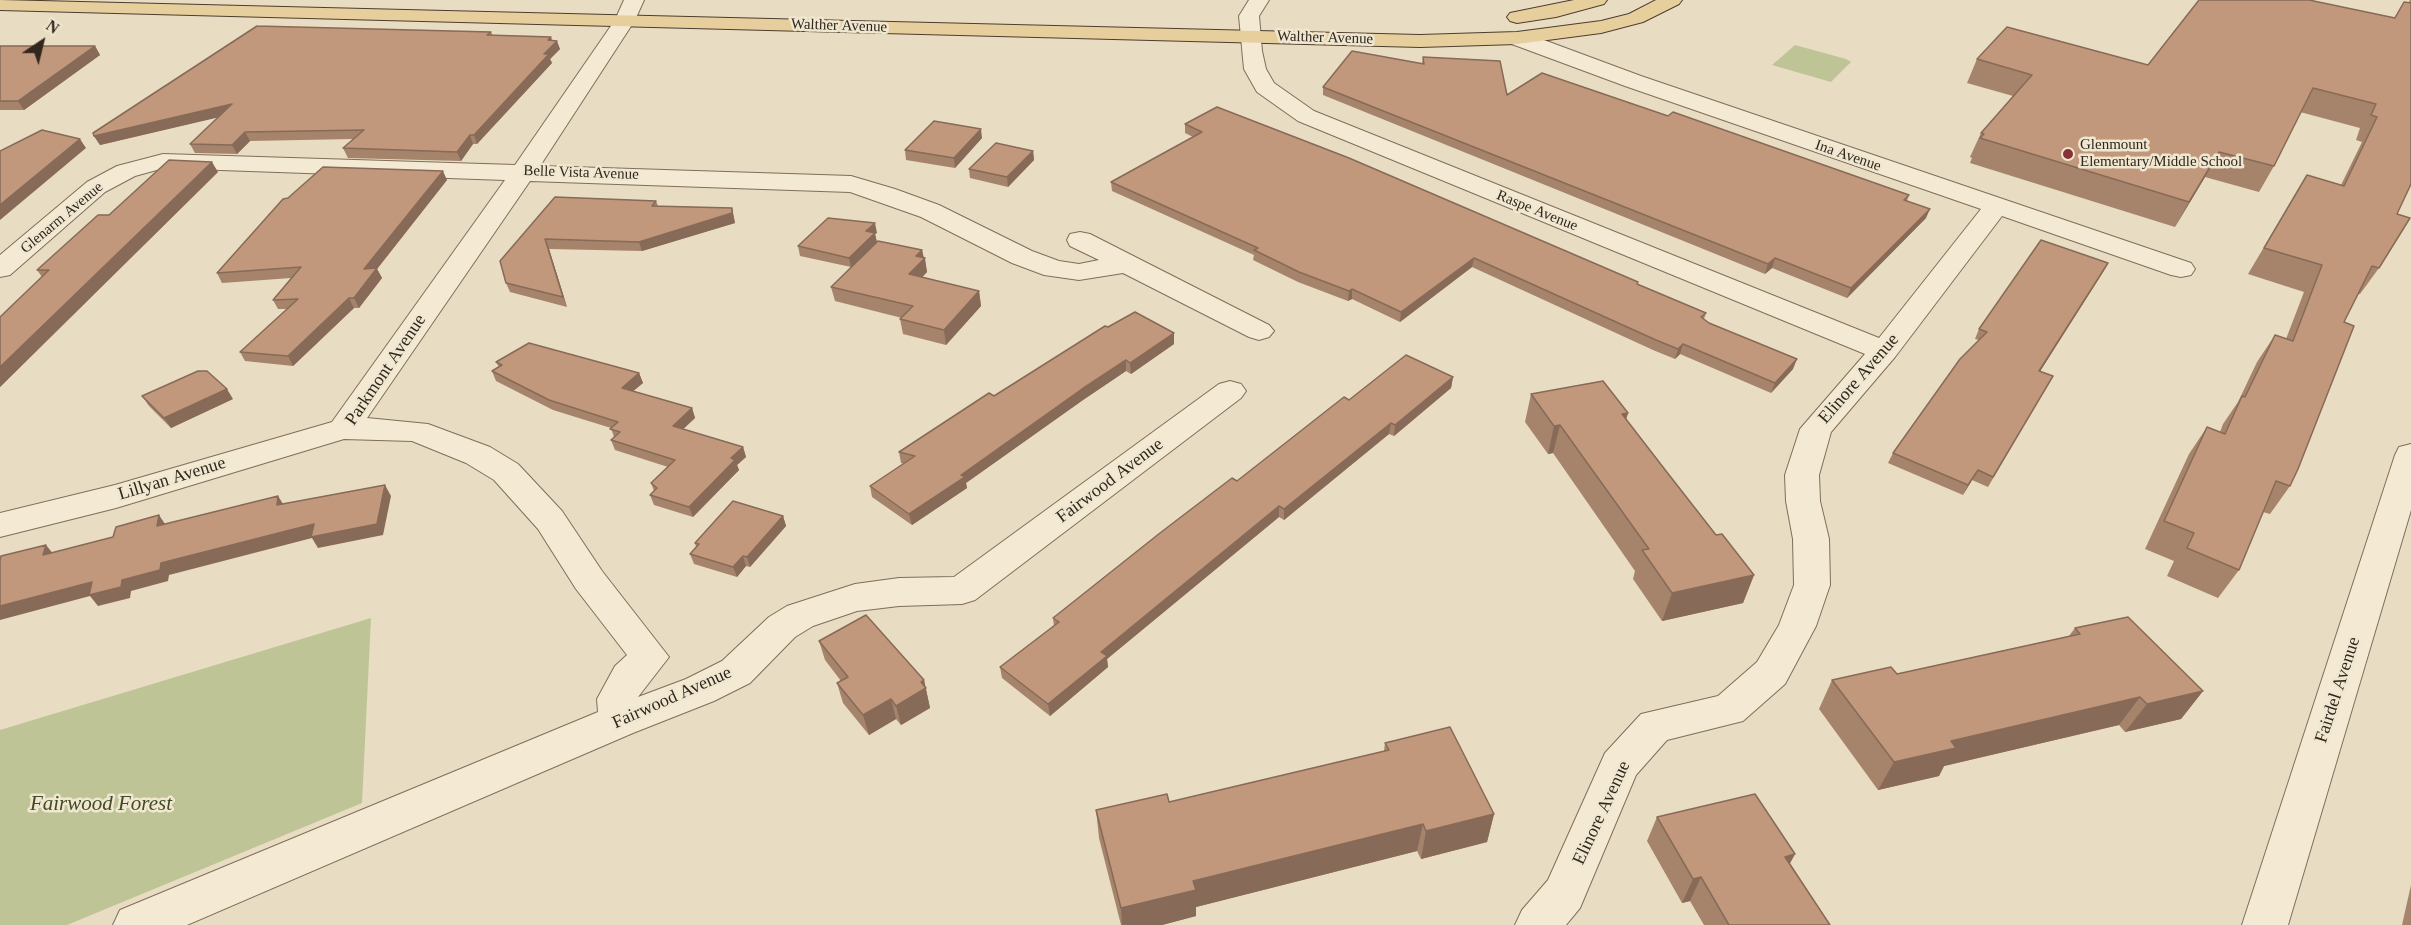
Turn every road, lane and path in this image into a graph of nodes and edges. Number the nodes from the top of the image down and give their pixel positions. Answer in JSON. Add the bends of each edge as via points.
{"nodes":[{"id":1,"x":1597,"y":0,"type":"edge"},
{"id":2,"x":1672,"y":0,"type":"edge"},
{"id":3,"x":726,"y":3,"type":"dead end"},
{"id":4,"x":0,"y":4,"type":"edge"},
{"id":5,"x":625,"y":5,"type":"edge"},
{"id":6,"x":841,"y":6,"type":"dead end"},
{"id":7,"x":877,"y":7,"type":"dead end"},
{"id":8,"x":1248,"y":17,"type":"edge"},
{"id":9,"x":1517,"y":38,"type":"junction"},
{"id":10,"x":126,"y":171,"type":"joint"},
{"id":11,"x":524,"y":171,"type":"junction"},
{"id":12,"x":1996,"y":207,"type":"junction"},
{"id":13,"x":1080,"y":240,"type":"dead end"},
{"id":14,"x":1126,"y":264,"type":"junction"},
{"id":15,"x":0,"y":269,"type":"edge"},
{"id":16,"x":2181,"y":269,"type":"dead end"},
{"id":17,"x":1259,"y":331,"type":"dead end"},
{"id":18,"x":1884,"y":351,"type":"junction"},
{"id":19,"x":1230,"y":391,"type":"dead end"},
{"id":20,"x":343,"y":429,"type":"junction"},
{"id":21,"x":2411,"y":455,"type":"edge"},
{"id":22,"x":2402,"y":519,"type":"edge"},
{"id":23,"x":0,"y":525,"type":"edge"},
{"id":24,"x":619,"y":721,"type":"junction"},
{"id":25,"x":136,"y":925,"type":"edge"},
{"id":26,"x":1538,"y":925,"type":"edge"},
{"id":27,"x":2265,"y":925,"type":"edge"}],
"edges":[{"from":1,"to":8,"type":"main road","name":"Walther Avenue","via":[[1528,16],[1421,21]]},
{"from":2,"to":9,"type":"main road","name":"Walther Avenue","via":[[1636,18],[1601,27]]},
{"from":3,"to":5,"type":"main road","name":"Walther Avenue"},
{"from":4,"to":5,"type":"main road","name":"Walther Avenue"},
{"from":5,"to":8,"type":"main road","name":"Walther Avenue"},
{"from":5,"to":11,"type":"street","name":"Parkmont Avenue"},
{"from":6,"to":7,"type":"main road","name":"Walther Avenue"},
{"from":8,"to":9,"type":"main road","name":"Walther Avenue","via":[[1420,41]]},
{"from":8,"to":18,"type":"street","name":"Raspe Avenue","via":[[1255,69],[1265,87],[1306,116]]},
{"from":9,"to":12,"type":"street","name":"Ina Avenue"},
{"from":10,"to":11,"type":"street","name":"Belle Vista Avenue","via":[[163,161]]},
{"from":10,"to":15,"type":"street","name":"Glenarm Avenue","via":[[96,187]]},
{"from":11,"to":14,"type":"street","name":"Belle Vista Avenue","via":[[851,184],[930,211],[1054,269],[1079,272]]},
{"from":11,"to":20,"type":"street","name":"Parkmont Avenue"},
{"from":12,"to":16,"type":"street","name":"Ina Avenue"},
{"from":12,"to":18,"type":"street","name":"Elinore Avenue"},
{"from":13,"to":14,"type":"street"},
{"from":14,"to":17,"type":"street"},
{"from":18,"to":26,"type":"street","name":"Elinore Avenue","via":[[1816,429],[1807,451],[1802,475],[1811,539],[1812,585],[1797,626],[1771,673],[1729,710],[1655,726],[1620,765],[1564,894]]},
{"from":19,"to":24,"type":"street","name":"Fairwood Avenue","via":[[962,590],[855,598],[800,616],[782,627],[736,672],[668,704]]},
{"from":20,"to":23,"type":"street","name":"Lillyan Avenue","via":[[116,496]]},
{"from":20,"to":24,"type":"street","name":"Parkmont Avenue","via":[[417,431],[477,455],[506,472],[550,520],[589,580],[650,657],[629,676],[617,699]]},
{"from":21,"to":22,"type":"street","name":"Fairdel Avenue"},
{"from":22,"to":27,"type":"street","name":"Fairdel Avenue"},
{"from":24,"to":25,"type":"street","name":"Fairwood Avenue"}]}
